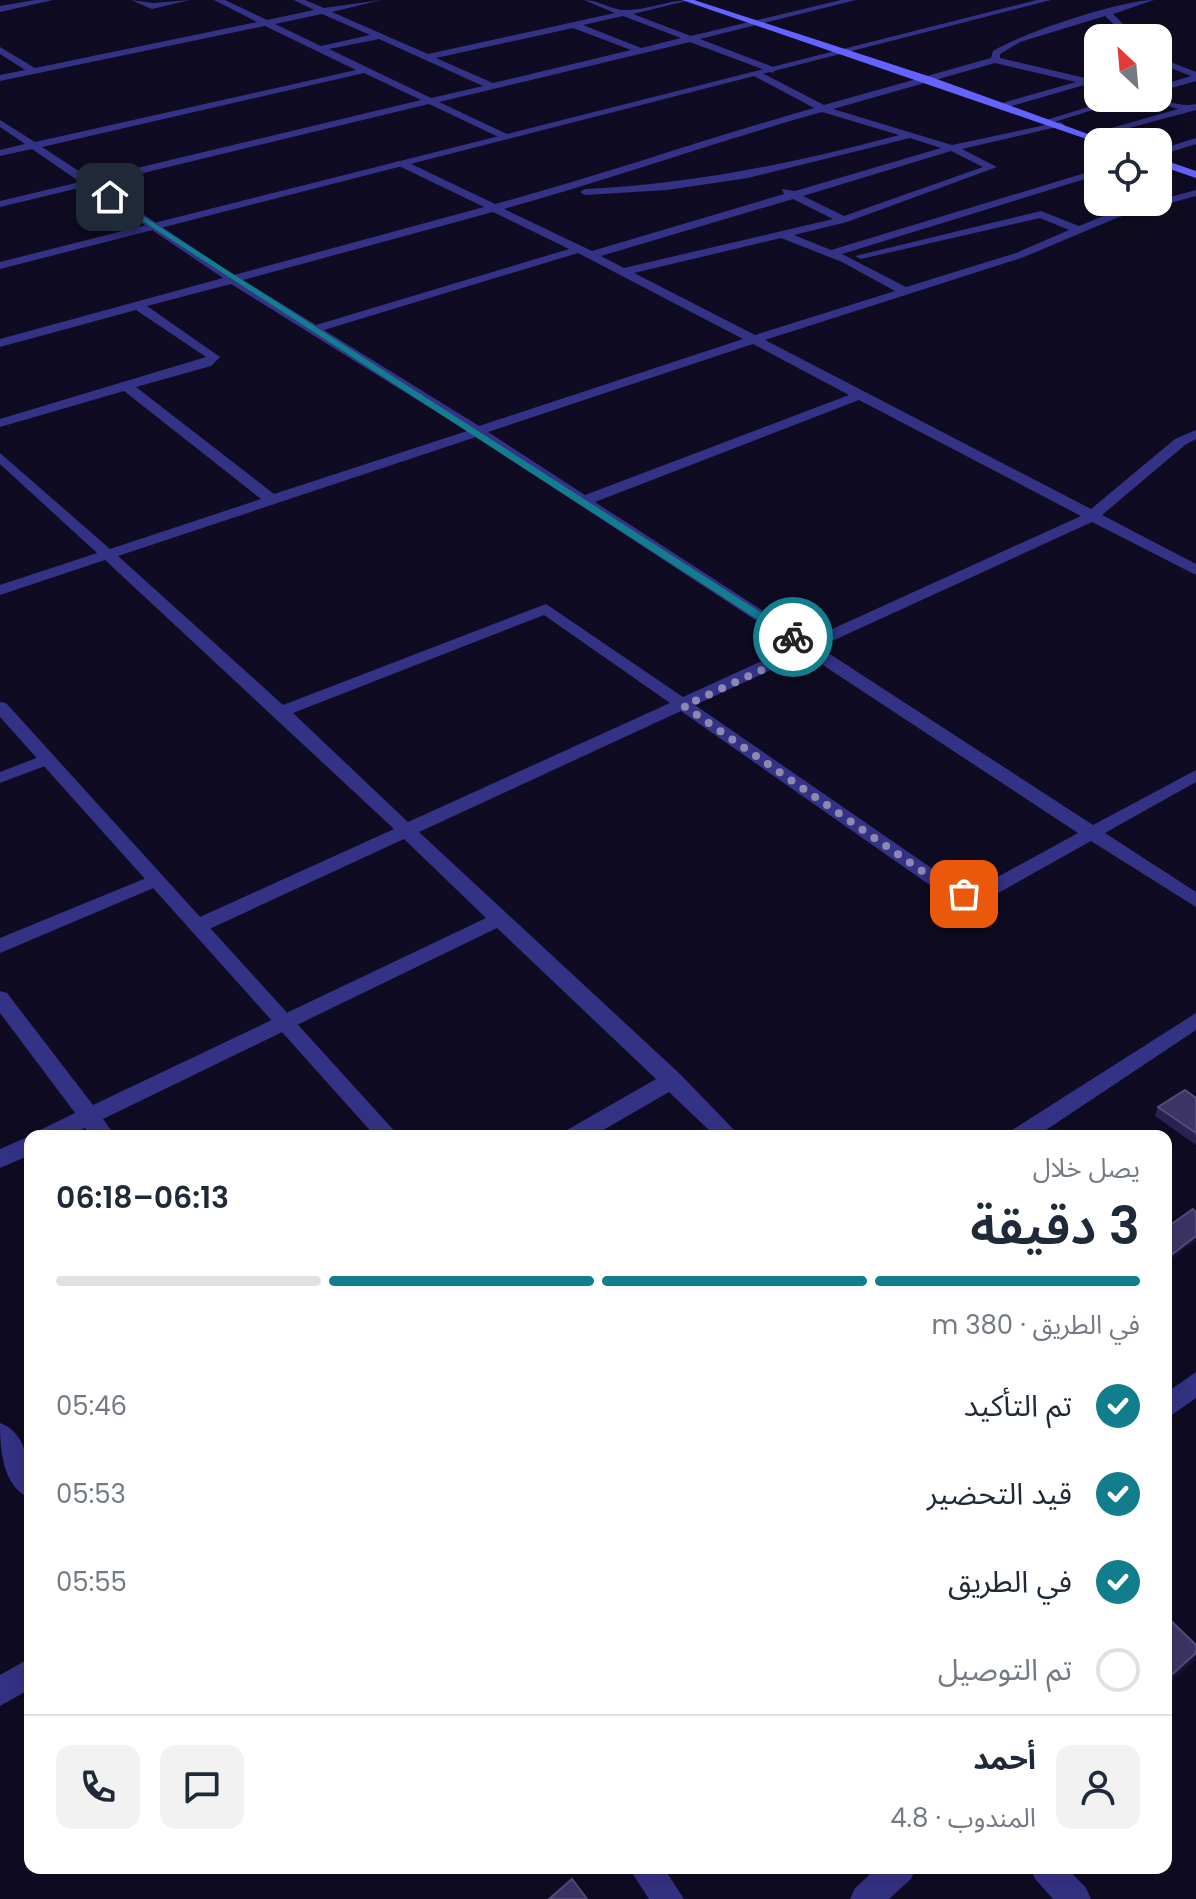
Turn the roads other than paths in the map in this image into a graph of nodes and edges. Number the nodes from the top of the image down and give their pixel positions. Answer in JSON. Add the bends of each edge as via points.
{"nodes":[{"id":1,"x":48,"y":0,"type":"edge"},
{"id":2,"x":135,"y":0,"type":"edge"},
{"id":3,"x":186,"y":0,"type":"edge"},
{"id":4,"x":218,"y":0,"type":"edge"},
{"id":5,"x":298,"y":0,"type":"edge"},
{"id":6,"x":377,"y":0,"type":"edge"},
{"id":7,"x":588,"y":0,"type":"edge"},
{"id":8,"x":686,"y":0,"type":"edge"},
{"id":9,"x":819,"y":0,"type":"edge"},
{"id":10,"x":852,"y":0,"type":"edge"},
{"id":11,"x":1047,"y":0,"type":"edge"},
{"id":12,"x":1150,"y":0,"type":"edge"},
{"id":13,"x":833,"y":5,"type":"junction"},
{"id":14,"x":0,"y":9,"type":"edge"},
{"id":15,"x":324,"y":11,"type":"junction"},
{"id":16,"x":1106,"y":12,"type":"junction"},
{"id":17,"x":624,"y":14,"type":"junction"},
{"id":18,"x":264,"y":23,"type":"junction"},
{"id":19,"x":758,"y":23,"type":"junction"},
{"id":20,"x":1118,"y":24,"type":"edge"},
{"id":21,"x":574,"y":25,"type":"junction"},
{"id":22,"x":380,"y":36,"type":"junction"},
{"id":23,"x":692,"y":39,"type":"junction"},
{"id":24,"x":318,"y":49,"type":"junction"},
{"id":25,"x":0,"y":50,"type":"edge"},
{"id":26,"x":641,"y":51,"type":"junction"},
{"id":27,"x":845,"y":51,"type":"junction"},
{"id":28,"x":428,"y":57,"type":"junction"},
{"id":29,"x":995,"y":60,"type":"junction"},
{"id":30,"x":1172,"y":67,"type":"edge"},
{"id":31,"x":773,"y":70,"type":"junction"},
{"id":32,"x":33,"y":71,"type":"junction"},
{"id":33,"x":362,"y":71,"type":"junction"},
{"id":34,"x":757,"y":74,"type":"junction"},
{"id":35,"x":1196,"y":76,"type":"edge"},
{"id":36,"x":0,"y":78,"type":"edge"},
{"id":37,"x":1084,"y":79,"type":"edge"},
{"id":38,"x":931,"y":80,"type":"junction"},
{"id":39,"x":1084,"y":84,"type":"edge"},
{"id":40,"x":1172,"y":84,"type":"edge"},
{"id":41,"x":492,"y":86,"type":"junction"},
{"id":42,"x":426,"y":102,"type":"junction"},
{"id":43,"x":1172,"y":104,"type":"edge"},
{"id":44,"x":1005,"y":105,"type":"junction"},
{"id":45,"x":824,"y":109,"type":"junction"},
{"id":46,"x":1193,"y":109,"type":"edge"},
{"id":47,"x":1086,"y":112,"type":"edge"},
{"id":48,"x":0,"y":123,"type":"edge"},
{"id":49,"x":1054,"y":123,"type":"junction"},
{"id":50,"x":1119,"y":128,"type":"edge"},
{"id":51,"x":1084,"y":134,"type":"edge"},
{"id":52,"x":907,"y":136,"type":"junction"},
{"id":53,"x":505,"y":137,"type":"junction"},
{"id":54,"x":1196,"y":141,"type":"edge"},
{"id":55,"x":32,"y":146,"type":"junction"},
{"id":56,"x":952,"y":148,"type":"junction"},
{"id":57,"x":1172,"y":149,"type":"edge"},
{"id":58,"x":0,"y":153,"type":"edge"},
{"id":59,"x":401,"y":163,"type":"junction"},
{"id":60,"x":1172,"y":166,"type":"edge"},
{"id":61,"x":754,"y":174,"type":"junction"},
{"id":62,"x":1196,"y":175,"type":"edge"},
{"id":63,"x":1084,"y":176,"type":"edge"},
{"id":64,"x":767,"y":180,"type":"dead end"},
{"id":65,"x":87,"y":182,"type":"junction"},
{"id":66,"x":999,"y":185,"type":"dead end"},
{"id":67,"x":779,"y":187,"type":"dead end"},
{"id":68,"x":549,"y":192,"type":"junction"},
{"id":69,"x":1196,"y":193,"type":"edge"},
{"id":70,"x":792,"y":194,"type":"junction"},
{"id":71,"x":1023,"y":194,"type":"junction"},
{"id":72,"x":0,"y":204,"type":"edge"},
{"id":73,"x":493,"y":207,"type":"junction"},
{"id":74,"x":843,"y":220,"type":"junction"},
{"id":75,"x":155,"y":226,"type":"junction"},
{"id":76,"x":1078,"y":230,"type":"junction"},
{"id":77,"x":784,"y":235,"type":"junction"},
{"id":78,"x":585,"y":252,"type":"junction"},
{"id":79,"x":830,"y":254,"type":"junction"},
{"id":80,"x":846,"y":260,"type":"junction"},
{"id":81,"x":0,"y":266,"type":"edge"},
{"id":82,"x":621,"y":272,"type":"junction"},
{"id":83,"x":232,"y":279,"type":"junction"},
{"id":84,"x":904,"y":291,"type":"junction"},
{"id":85,"x":137,"y":305,"type":"junction"},
{"id":86,"x":315,"y":329,"type":"junction"},
{"id":87,"x":753,"y":340,"type":"junction"},
{"id":88,"x":0,"y":343,"type":"edge"},
{"id":89,"x":126,"y":386,"type":"junction"},
{"id":90,"x":858,"y":396,"type":"junction"},
{"id":91,"x":0,"y":423,"type":"edge"},
{"id":92,"x":479,"y":433,"type":"junction"},
{"id":93,"x":1196,"y":434,"type":"edge"},
{"id":94,"x":1180,"y":442,"type":"junction"},
{"id":95,"x":1196,"y":449,"type":"edge"},
{"id":96,"x":0,"y":457,"type":"edge"},
{"id":97,"x":273,"y":501,"type":"junction"},
{"id":98,"x":584,"y":501,"type":"junction"},
{"id":99,"x":1092,"y":516,"type":"junction"},
{"id":100,"x":108,"y":555,"type":"junction"},
{"id":101,"x":1196,"y":570,"type":"edge"},
{"id":102,"x":0,"y":590,"type":"edge"},
{"id":103,"x":809,"y":648,"type":"junction"},
{"id":104,"x":684,"y":706,"type":"junction"},
{"id":105,"x":0,"y":707,"type":"edge"},
{"id":106,"x":281,"y":712,"type":"junction"},
{"id":107,"x":47,"y":759,"type":"junction"},
{"id":108,"x":1196,"y":775,"type":"edge"},
{"id":109,"x":0,"y":778,"type":"edge"},
{"id":110,"x":407,"y":833,"type":"junction"},
{"id":111,"x":1095,"y":834,"type":"junction"},
{"id":112,"x":156,"y":880,"type":"junction"},
{"id":113,"x":1196,"y":901,"type":"edge"},
{"id":114,"x":498,"y":920,"type":"junction"},
{"id":115,"x":198,"y":926,"type":"junction"},
{"id":116,"x":0,"y":946,"type":"edge"},
{"id":117,"x":0,"y":998,"type":"edge"},
{"id":118,"x":1196,"y":1020,"type":"edge"},
{"id":119,"x":286,"y":1022,"type":"junction"},
{"id":120,"x":672,"y":1080,"type":"junction"},
{"id":121,"x":90,"y":1116,"type":"junction"},
{"id":122,"x":61,"y":1130,"type":"edge"},
{"id":123,"x":100,"y":1130,"type":"edge"},
{"id":124,"x":383,"y":1130,"type":"edge"},
{"id":125,"x":585,"y":1130,"type":"edge"},
{"id":126,"x":723,"y":1130,"type":"edge"},
{"id":127,"x":1029,"y":1130,"type":"edge"},
{"id":128,"x":24,"y":1148,"type":"edge"},
{"id":129,"x":0,"y":1159,"type":"edge"},
{"id":130,"x":1196,"y":1383,"type":"edge"},
{"id":131,"x":1172,"y":1403,"type":"edge"},
{"id":132,"x":0,"y":1434,"type":"edge"},
{"id":133,"x":24,"y":1476,"type":"edge"},
{"id":134,"x":24,"y":1676,"type":"edge"},
{"id":135,"x":0,"y":1692,"type":"edge"},
{"id":136,"x":649,"y":1874,"type":"edge"},
{"id":137,"x":893,"y":1874,"type":"edge"},
{"id":138,"x":1052,"y":1874,"type":"edge"},
{"id":139,"x":668,"y":1899,"type":"edge"},
{"id":140,"x":866,"y":1899,"type":"edge"},
{"id":141,"x":1075,"y":1899,"type":"edge"}],
"edges":[{"from":1,"to":14,"type":"street"},
{"from":2,"to":3,"type":"street","via":[[152,6]]},
{"from":4,"to":18,"type":"street"},
{"from":5,"to":15,"type":"street"},
{"from":6,"to":15,"type":"street"},
{"from":7,"to":17,"type":"street"},
{"from":8,"to":17,"type":"street"},
{"from":8,"to":19,"type":"main road"},
{"from":9,"to":13,"type":"street"},
{"from":10,"to":13,"type":"street"},
{"from":11,"to":27,"type":"street"},
{"from":12,"to":16,"type":"street"},
{"from":13,"to":19,"type":"street"},
{"from":15,"to":18,"type":"street"},
{"from":15,"to":22,"type":"street"},
{"from":16,"to":20,"type":"street"},
{"from":16,"to":29,"type":"street","via":[[1017,40],[996,53]]},
{"from":17,"to":21,"type":"street"},
{"from":17,"to":23,"type":"street"},
{"from":18,"to":24,"type":"street"},
{"from":18,"to":32,"type":"street"},
{"from":19,"to":23,"type":"street"},
{"from":19,"to":27,"type":"main road"},
{"from":21,"to":26,"type":"street"},
{"from":21,"to":28,"type":"street"},
{"from":22,"to":24,"type":"street"},
{"from":22,"to":28,"type":"street"},
{"from":23,"to":26,"type":"street"},
{"from":23,"to":31,"type":"street"},
{"from":24,"to":33,"type":"street"},
{"from":25,"to":32,"type":"street"},
{"from":26,"to":41,"type":"street"},
{"from":27,"to":31,"type":"street"},
{"from":27,"to":38,"type":"main road"},
{"from":28,"to":41,"type":"street"},
{"from":29,"to":37,"type":"street"},
{"from":29,"to":38,"type":"street"},
{"from":30,"to":35,"type":"street"},
{"from":31,"to":34,"type":"street"},
{"from":32,"to":36,"type":"street"},
{"from":33,"to":42,"type":"street"},
{"from":33,"to":55,"type":"street"},
{"from":34,"to":45,"type":"street"},
{"from":34,"to":53,"type":"street"},
{"from":35,"to":40,"type":"street"},
{"from":38,"to":44,"type":"main road"},
{"from":38,"to":45,"type":"street"},
{"from":39,"to":44,"type":"street"},
{"from":41,"to":42,"type":"street"},
{"from":42,"to":53,"type":"street"},
{"from":42,"to":65,"type":"street"},
{"from":43,"to":46,"type":"street"},
{"from":44,"to":49,"type":"main road"},
{"from":45,"to":52,"type":"street"},
{"from":45,"to":68,"type":"street"},
{"from":46,"to":50,"type":"street"},
{"from":47,"to":49,"type":"street"},
{"from":48,"to":55,"type":"street"},
{"from":49,"to":51,"type":"main road"},
{"from":49,"to":56,"type":"street"},
{"from":52,"to":56,"type":"street"},
{"from":52,"to":61,"type":"street"},
{"from":53,"to":59,"type":"street"},
{"from":54,"to":57,"type":"street"},
{"from":55,"to":58,"type":"street"},
{"from":55,"to":65,"type":"street"},
{"from":56,"to":70,"type":"street"},
{"from":56,"to":74,"type":"street","via":[[992,167],[981,178]]},
{"from":59,"to":73,"type":"street"},
{"from":59,"to":75,"type":"street"},
{"from":60,"to":62,"type":"main road"},
{"from":61,"to":64,"type":"street"},
{"from":61,"to":68,"type":"street","via":[[671,188]]},
{"from":63,"to":71,"type":"street"},
{"from":65,"to":72,"type":"street"},
{"from":65,"to":75,"type":"street"},
{"from":66,"to":71,"type":"street"},
{"from":67,"to":70,"type":"street"},
{"from":68,"to":73,"type":"street"},
{"from":69,"to":76,"type":"street"},
{"from":70,"to":74,"type":"street"},
{"from":70,"to":78,"type":"street"},
{"from":71,"to":79,"type":"street"},
{"from":73,"to":78,"type":"street"},
{"from":73,"to":83,"type":"street"},
{"from":74,"to":77,"type":"street"},
{"from":75,"to":81,"type":"street"},
{"from":75,"to":83,"type":"street"},
{"from":76,"to":80,"type":"street","via":[[1041,214]]},
{"from":76,"to":84,"type":"street","via":[[1020,255]]},
{"from":77,"to":79,"type":"street"},
{"from":77,"to":82,"type":"street"},
{"from":78,"to":82,"type":"street"},
{"from":78,"to":86,"type":"street"},
{"from":79,"to":80,"type":"street"},
{"from":80,"to":84,"type":"street"},
{"from":82,"to":87,"type":"street"},
{"from":83,"to":85,"type":"street"},
{"from":83,"to":86,"type":"street"},
{"from":84,"to":87,"type":"street"},
{"from":85,"to":88,"type":"street"},
{"from":85,"to":89,"type":"street","via":[[214,357]]},
{"from":86,"to":92,"type":"street"},
{"from":87,"to":90,"type":"street"},
{"from":87,"to":92,"type":"street"},
{"from":89,"to":91,"type":"street"},
{"from":89,"to":97,"type":"street"},
{"from":90,"to":98,"type":"street"},
{"from":90,"to":99,"type":"street"},
{"from":92,"to":97,"type":"street"},
{"from":92,"to":98,"type":"street"},
{"from":93,"to":94,"type":"street"},
{"from":94,"to":95,"type":"street"},
{"from":94,"to":99,"type":"street"},
{"from":96,"to":100,"type":"street"},
{"from":97,"to":100,"type":"street"},
{"from":98,"to":103,"type":"street"},
{"from":99,"to":101,"type":"street"},
{"from":99,"to":103,"type":"street"},
{"from":100,"to":102,"type":"street"},
{"from":100,"to":106,"type":"street"},
{"from":103,"to":104,"type":"street"},
{"from":103,"to":111,"type":"street"},
{"from":104,"to":106,"type":"street","via":[[546,609]]},
{"from":104,"to":110,"type":"street"},
{"from":104,"to":111,"type":"street","via":[[951,891],[984,893]]},
{"from":105,"to":107,"type":"street"},
{"from":106,"to":110,"type":"street"},
{"from":107,"to":109,"type":"street"},
{"from":107,"to":112,"type":"street"},
{"from":108,"to":111,"type":"street"},
{"from":110,"to":114,"type":"street"},
{"from":110,"to":115,"type":"street"},
{"from":111,"to":113,"type":"street"},
{"from":112,"to":115,"type":"street"},
{"from":112,"to":116,"type":"street"},
{"from":114,"to":119,"type":"street"},
{"from":114,"to":120,"type":"street"},
{"from":115,"to":119,"type":"street"},
{"from":117,"to":121,"type":"street"},
{"from":118,"to":127,"type":"street"},
{"from":119,"to":121,"type":"street"},
{"from":119,"to":124,"type":"street"},
{"from":120,"to":125,"type":"street"},
{"from":120,"to":126,"type":"street"},
{"from":121,"to":122,"type":"street"},
{"from":121,"to":123,"type":"street"},
{"from":128,"to":129,"type":"street"},
{"from":130,"to":131,"type":"street"},
{"from":132,"to":133,"type":"street"},
{"from":134,"to":135,"type":"street"},
{"from":136,"to":139,"type":"street"},
{"from":137,"to":140,"type":"street"},
{"from":138,"to":141,"type":"street"}]}
